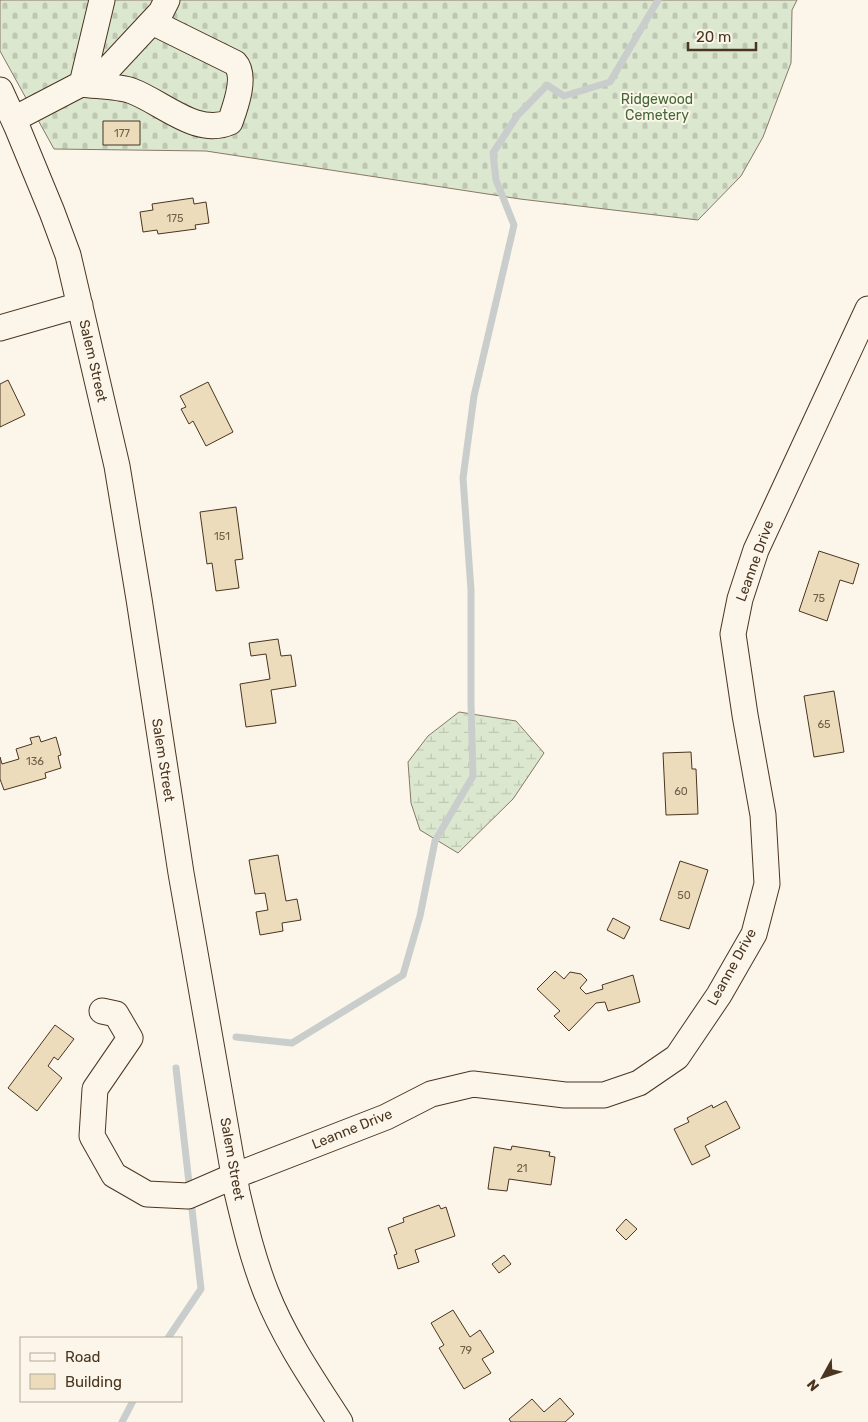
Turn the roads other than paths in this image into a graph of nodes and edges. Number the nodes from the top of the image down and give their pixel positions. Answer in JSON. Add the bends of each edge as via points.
{"nodes":[{"id":1,"x":102,"y":0,"type":"edge"},
{"id":2,"x":167,"y":0,"type":"edge"},
{"id":3,"x":152,"y":22,"type":"junction"},
{"id":4,"x":82,"y":84,"type":"junction"},
{"id":5,"x":0,"y":90,"type":"edge"},
{"id":6,"x":14,"y":119,"type":"junction"},
{"id":7,"x":80,"y":305,"type":"junction"},
{"id":8,"x":868,"y":309,"type":"edge"},
{"id":9,"x":0,"y":328,"type":"edge"},
{"id":10,"x":102,"y":1011,"type":"dead end"},
{"id":11,"x":225,"y":1180,"type":"junction"},
{"id":12,"x":340,"y":1422,"type":"edge"}],
"edges":[{"from":1,"to":4,"type":"street"},
{"from":2,"to":3,"type":"street"},
{"from":3,"to":4,"type":"street","via":[[106,71]]},
{"from":3,"to":4,"type":"street","via":[[239,67],[236,107],[230,122],[207,126],[182,118],[132,91]]},
{"from":4,"to":6,"type":"street"},
{"from":5,"to":6,"type":"street","name":"Salem Street"},
{"from":6,"to":7,"type":"street","name":"Salem Street","via":[[68,255]]},
{"from":7,"to":9,"type":"street"},
{"from":7,"to":11,"type":"street","name":"Salem Street","via":[[118,474],[139,599]]},
{"from":8,"to":11,"type":"street","name":"Leanne Drive","via":[[760,542],[740,599],[733,634],[763,815],[767,884],[754,934],[719,995],[677,1057],[639,1083],[604,1095],[565,1095],[473,1084],[431,1094],[386,1117]]},
{"from":10,"to":11,"type":"street","name":"Leanne Drive","via":[[116,1014],[130,1038],[95,1090],[92,1136],[114,1175],[147,1194],[188,1196]]},
{"from":11,"to":12,"type":"street","name":"Salem Street","via":[[266,1293],[301,1361]]}]}
